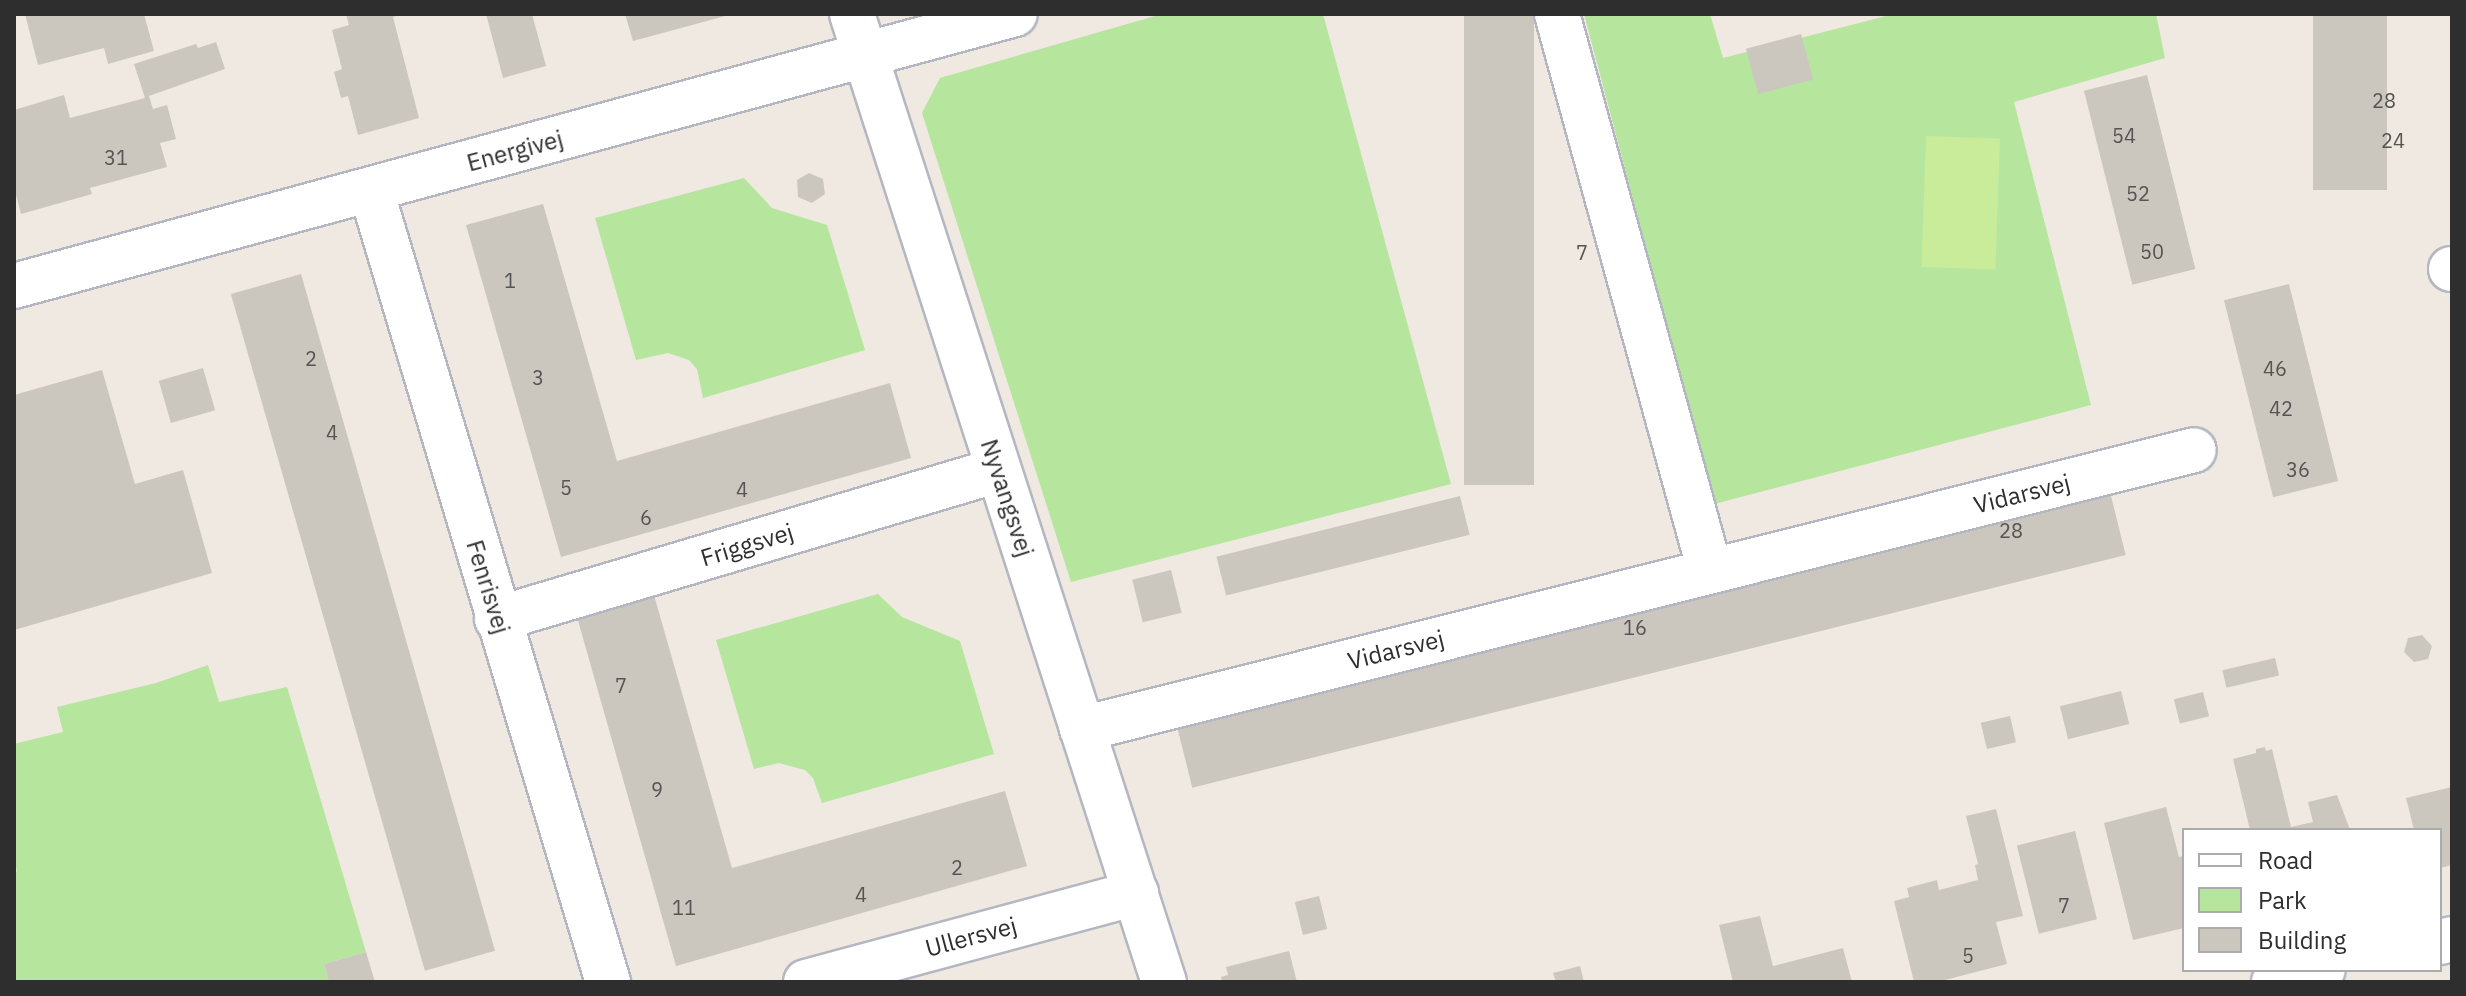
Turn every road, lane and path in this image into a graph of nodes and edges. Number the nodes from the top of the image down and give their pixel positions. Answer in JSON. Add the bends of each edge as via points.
{"nodes":[{"id":1,"x":1015,"y":14,"type":"edge"},
{"id":2,"x":1557,"y":14,"type":"edge"},
{"id":3,"x":858,"y":34,"type":"edge"},
{"id":4,"x":371,"y":190,"type":"junction"},
{"id":5,"x":14,"y":286,"type":"edge"},
{"id":6,"x":2194,"y":450,"type":"dead end"},
{"id":7,"x":998,"y":470,"type":"junction"},
{"id":8,"x":1710,"y":571,"type":"junction"},
{"id":9,"x":497,"y":619,"type":"junction"},
{"id":10,"x":1082,"y":729,"type":"junction"},
{"id":11,"x":1136,"y":893,"type":"junction"},
{"id":12,"x":2315,"y":972,"type":"edge"},
{"id":13,"x":608,"y":982,"type":"edge"},
{"id":14,"x":806,"y":982,"type":"edge"},
{"id":15,"x":1164,"y":982,"type":"edge"},
{"id":16,"x":2274,"y":982,"type":"edge"}],
"edges":[{"from":1,"to":3,"type":"street","name":"Energivej"},
{"from":2,"to":8,"type":"street"},
{"from":3,"to":4,"type":"street","name":"Energivej"},
{"from":3,"to":7,"type":"street","name":"Nyvangsvej"},
{"from":4,"to":5,"type":"street","name":"Energivej"},
{"from":4,"to":9,"type":"street","name":"Fenrisvej"},
{"from":6,"to":8,"type":"street","name":"Vidarsvej"},
{"from":7,"to":9,"type":"street","name":"Friggsvej"},
{"from":7,"to":10,"type":"street","name":"Nyvangsvej"},
{"from":8,"to":10,"type":"street","name":"Vidarsvej"},
{"from":9,"to":13,"type":"street","name":"Fenrisvej"},
{"from":10,"to":11,"type":"street","name":"Nyvangsvej"},
{"from":11,"to":14,"type":"street","name":"Ullersvej"},
{"from":11,"to":15,"type":"street","name":"Nyvangsvej"},
{"from":12,"to":16,"type":"street"}]}
